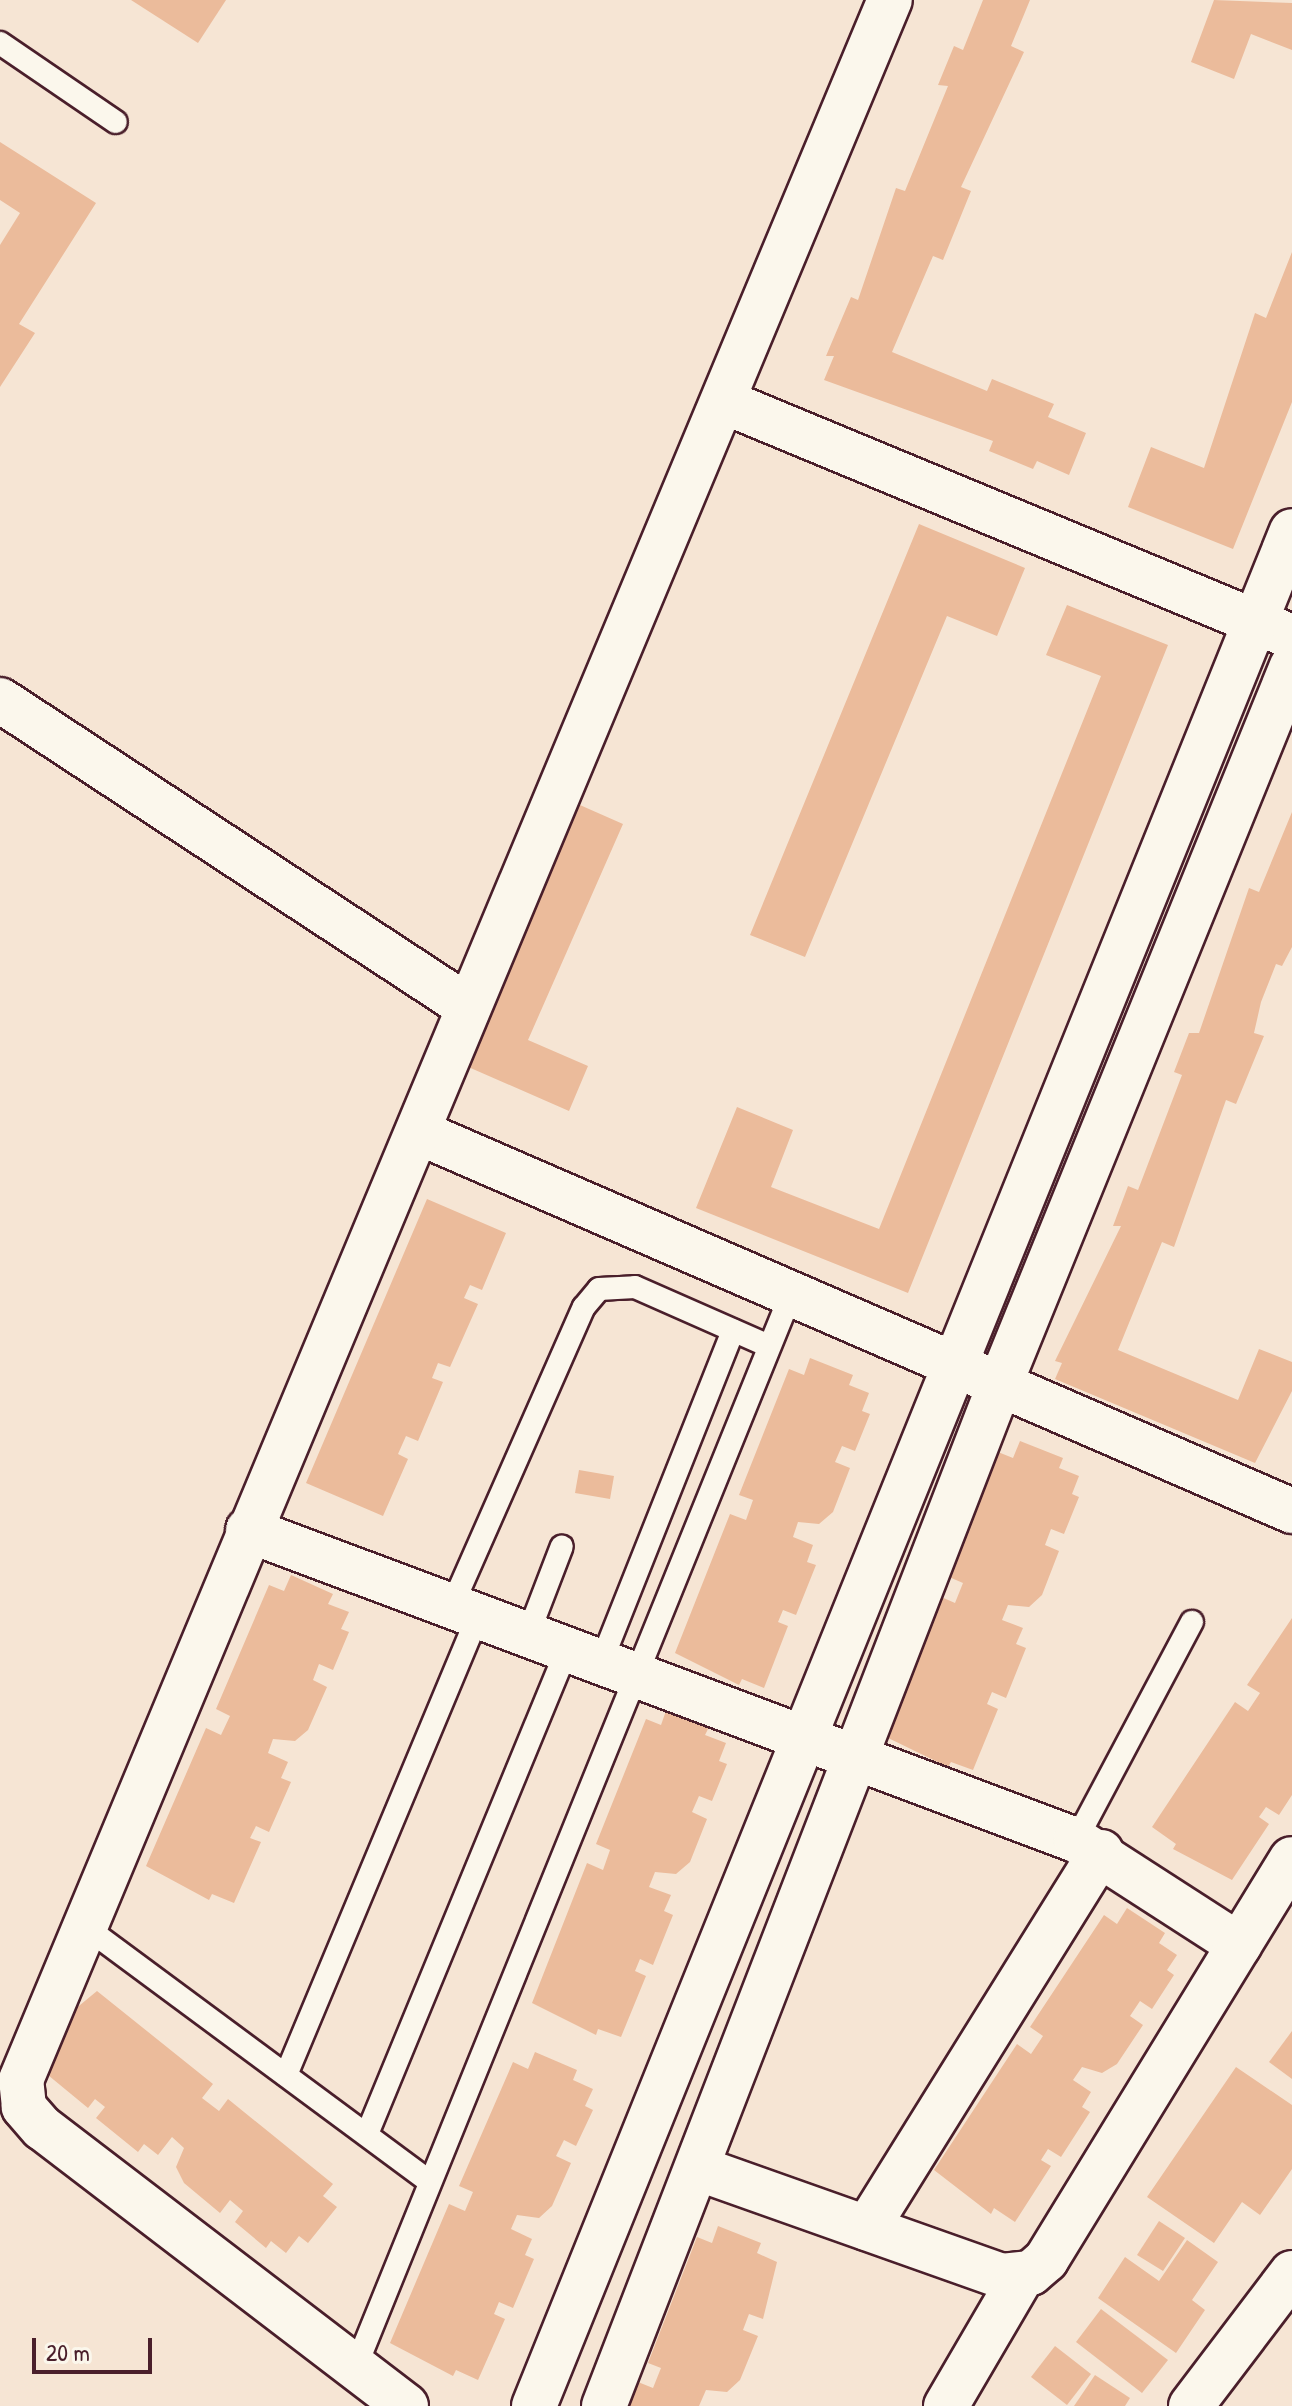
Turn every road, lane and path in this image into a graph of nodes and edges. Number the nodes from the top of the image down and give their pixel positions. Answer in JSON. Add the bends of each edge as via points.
{"nodes":[{"id":1,"x":890,"y":0,"type":"edge"},
{"id":2,"x":0,"y":43,"type":"edge"},
{"id":3,"x":116,"y":122,"type":"dead end"},
{"id":4,"x":725,"y":402,"type":"junction"},
{"id":5,"x":1292,"y":531,"type":"edge"},
{"id":6,"x":1273,"y":630,"type":"edge"},
{"id":7,"x":1292,"y":666,"type":"edge"},
{"id":8,"x":0,"y":700,"type":"edge"},
{"id":9,"x":468,"y":1007,"type":"junction"},
{"id":10,"x":418,"y":1132,"type":"junction"},
{"id":11,"x":791,"y":1294,"type":"junction"},
{"id":12,"x":733,"y":1330,"type":"junction"},
{"id":13,"x":769,"y":1346,"type":"junction"},
{"id":14,"x":951,"y":1363,"type":"junction"},
{"id":15,"x":1000,"y":1384,"type":"junction"},
{"id":16,"x":1292,"y":1511,"type":"edge"},
{"id":17,"x":248,"y":1530,"type":"junction"},
{"id":18,"x":562,"y":1546,"type":"dead end"},
{"id":19,"x":464,"y":1613,"type":"junction"},
{"id":20,"x":1192,"y":1622,"type":"dead end"},
{"id":21,"x":582,"y":1658,"type":"junction"},
{"id":22,"x":800,"y":1741,"type":"junction"},
{"id":23,"x":854,"y":1761,"type":"junction"},
{"id":24,"x":1088,"y":1846,"type":"junction"},
{"id":25,"x":1292,"y":1859,"type":"edge"},
{"id":26,"x":84,"y":1926,"type":"junction"},
{"id":27,"x":1239,"y":1945,"type":"junction"},
{"id":28,"x":286,"y":2075,"type":"junction"},
{"id":29,"x":367,"y":2134,"type":"junction"},
{"id":30,"x":697,"y":2168,"type":"junction"},
{"id":31,"x":430,"y":2182,"type":"junction"},
{"id":32,"x":867,"y":2228,"type":"junction"},
{"id":33,"x":1292,"y":2273,"type":"edge"},
{"id":34,"x":1022,"y":2276,"type":"junction"},
{"id":35,"x":356,"y":2366,"type":"junction"},
{"id":36,"x":406,"y":2406,"type":"edge"},
{"id":37,"x":534,"y":2406,"type":"edge"},
{"id":38,"x":604,"y":2406,"type":"edge"},
{"id":39,"x":946,"y":2406,"type":"edge"},
{"id":40,"x":1191,"y":2406,"type":"edge"}],
"edges":[{"from":1,"to":4,"type":"street"},
{"from":2,"to":3,"type":"lane"},
{"from":4,"to":6,"type":"street"},
{"from":4,"to":9,"type":"street"},
{"from":5,"to":6,"type":"street"},
{"from":6,"to":14,"type":"street"},
{"from":7,"to":15,"type":"street"},
{"from":8,"to":9,"type":"street"},
{"from":9,"to":10,"type":"street"},
{"from":10,"to":11,"type":"street"},
{"from":10,"to":17,"type":"street"},
{"from":11,"to":13,"type":"lane"},
{"from":11,"to":14,"type":"street"},
{"from":12,"to":13,"type":"lane"},
{"from":12,"to":19,"type":"lane","via":[[623,1283],[590,1297]]},
{"from":12,"to":21,"type":"lane"},
{"from":13,"to":21,"type":"lane"},
{"from":14,"to":15,"type":"street"},
{"from":14,"to":22,"type":"street"},
{"from":15,"to":16,"type":"street"},
{"from":15,"to":23,"type":"street"},
{"from":17,"to":19,"type":"street"},
{"from":17,"to":26,"type":"street"},
{"from":18,"to":21,"type":"lane"},
{"from":19,"to":21,"type":"street"},
{"from":19,"to":28,"type":"lane"},
{"from":20,"to":24,"type":"lane"},
{"from":21,"to":22,"type":"street"},
{"from":21,"to":29,"type":"lane"},
{"from":21,"to":31,"type":"lane"},
{"from":22,"to":23,"type":"street"},
{"from":22,"to":37,"type":"street"},
{"from":23,"to":24,"type":"street"},
{"from":23,"to":30,"type":"street"},
{"from":24,"to":27,"type":"street"},
{"from":24,"to":32,"type":"street"},
{"from":25,"to":27,"type":"street"},
{"from":26,"to":28,"type":"lane"},
{"from":26,"to":35,"type":"street","via":[[21,2080],[24,2107]]},
{"from":27,"to":34,"type":"street","via":[[1046,2260]]},
{"from":28,"to":29,"type":"lane"},
{"from":29,"to":31,"type":"lane"},
{"from":30,"to":32,"type":"street"},
{"from":30,"to":38,"type":"street"},
{"from":31,"to":35,"type":"lane"},
{"from":32,"to":34,"type":"street"},
{"from":33,"to":40,"type":"street"},
{"from":34,"to":39,"type":"street"},
{"from":35,"to":36,"type":"street"}]}
